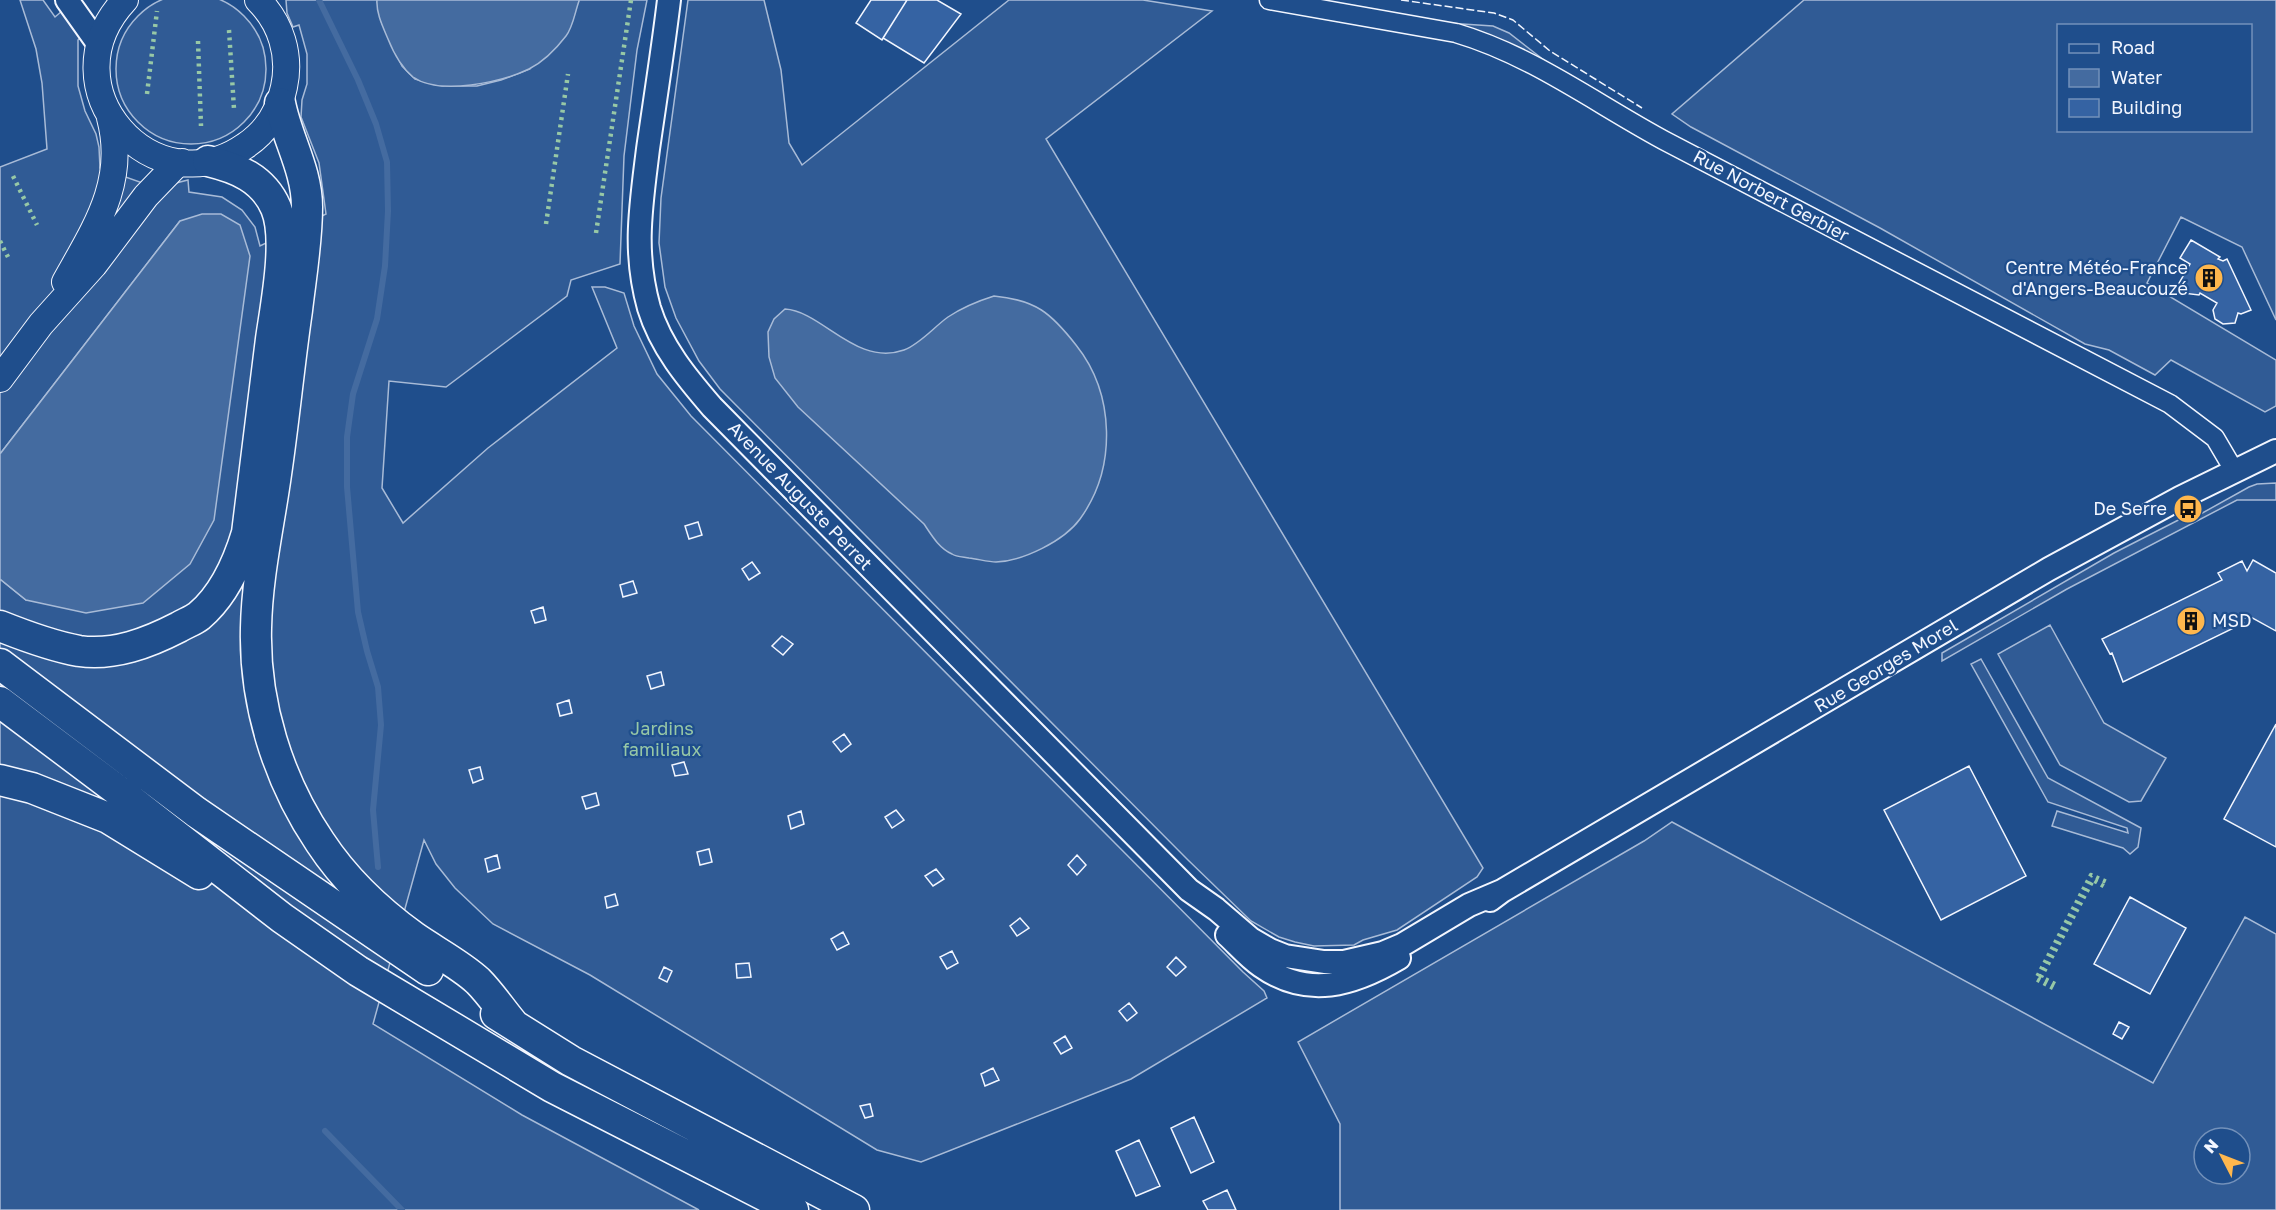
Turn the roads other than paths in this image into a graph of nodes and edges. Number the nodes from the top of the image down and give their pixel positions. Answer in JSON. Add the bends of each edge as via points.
{"nodes":[{"id":1,"x":67,"y":0,"type":"edge"},
{"id":2,"x":125,"y":0,"type":"edge"},
{"id":3,"x":669,"y":0,"type":"edge"},
{"id":4,"x":1269,"y":0,"type":"edge"},
{"id":5,"x":267,"y":4,"type":"edge"},
{"id":6,"x":99,"y":45,"type":"junction"},
{"id":7,"x":280,"y":103,"type":"junction"},
{"id":8,"x":109,"y":114,"type":"junction"},
{"id":9,"x":195,"y":162,"type":"junction"},
{"id":10,"x":41,"y":324,"type":"junction"},
{"id":11,"x":0,"y":379,"type":"edge"},
{"id":12,"x":2276,"y":451,"type":"edge"},
{"id":13,"x":2235,"y":472,"type":"junction"},
{"id":14,"x":0,"y":626,"type":"edge"},
{"id":15,"x":0,"y":664,"type":"edge"},
{"id":16,"x":0,"y":702,"type":"edge"},
{"id":17,"x":0,"y":780,"type":"edge"},
{"id":18,"x":1189,"y":890,"type":"junction"},
{"id":19,"x":1502,"y":891,"type":"junction"},
{"id":20,"x":282,"y":918,"type":"junction"},
{"id":21,"x":1305,"y":960,"type":"joint"},
{"id":22,"x":1294,"y":983,"type":"joint"},
{"id":23,"x":514,"y":1025,"type":"junction"},
{"id":24,"x":793,"y":1210,"type":"edge"},
{"id":25,"x":854,"y":1210,"type":"edge"}],
"edges":[{"from":1,"to":6,"type":"street"},
{"from":2,"to":6,"type":"main road","via":[[111,18]]},
{"from":3,"to":18,"type":"street","name":"Avenue Auguste Perret","via":[[638,240],[650,310],[680,370]]},
{"from":4,"to":13,"type":"street","name":"Rue Norbert Gerbier","via":[[1456,33],[1481,40],[1547,72],[1647,132],[2170,404],[2215,438]]},
{"from":5,"to":7,"type":"main road","via":[[287,60]]},
{"from":6,"to":8,"type":"main road","via":[[97,76]]},
{"from":7,"to":9,"type":"main road","via":[[254,140],[225,157]]},
{"from":7,"to":23,"type":"highway","via":[[302,171],[307,223],[288,393],[259,584],[258,669],[268,730],[306,820],[341,871],[399,925],[477,981]]},
{"from":8,"to":9,"type":"main road","via":[[136,144],[165,159]]},
{"from":8,"to":10,"type":"main road","via":[[116,151],[109,197]]},
{"from":9,"to":10,"type":"main road","via":[[167,173]]},
{"from":9,"to":14,"type":"highway","via":[[234,168],[262,186],[276,209],[282,233],[250,510],[240,556],[229,578],[199,616],[150,641],[116,651],[80,651]]},
{"from":10,"to":11,"type":"main road"},
{"from":12,"to":13,"type":"street","name":"Rue Georges Morel"},
{"from":13,"to":19,"type":"street","name":"Rue Georges Morel","via":[[2049,569]]},
{"from":15,"to":23,"type":"highway","via":[[196,812]]},
{"from":16,"to":20,"type":"highway"},
{"from":17,"to":20,"type":"highway","via":[[50,794],[108,818],[219,886]]},
{"from":18,"to":21,"type":"street","name":"Avenue Auguste Perret","via":[[1251,939],[1285,956]]},
{"from":18,"to":22,"type":"street","name":"Avenue Auguste Perret","via":[[1208,917],[1248,956]]},
{"from":19,"to":21,"type":"street","name":"Rue Georges Morel","via":[[1383,953],[1344,962]]},
{"from":19,"to":22,"type":"street","name":"Rue Georges Morel","via":[[1473,913],[1367,975],[1325,985]]},
{"from":20,"to":24,"type":"highway","via":[[358,971],[552,1087]]},
{"from":23,"to":25,"type":"highway","via":[[572,1061]]}]}
